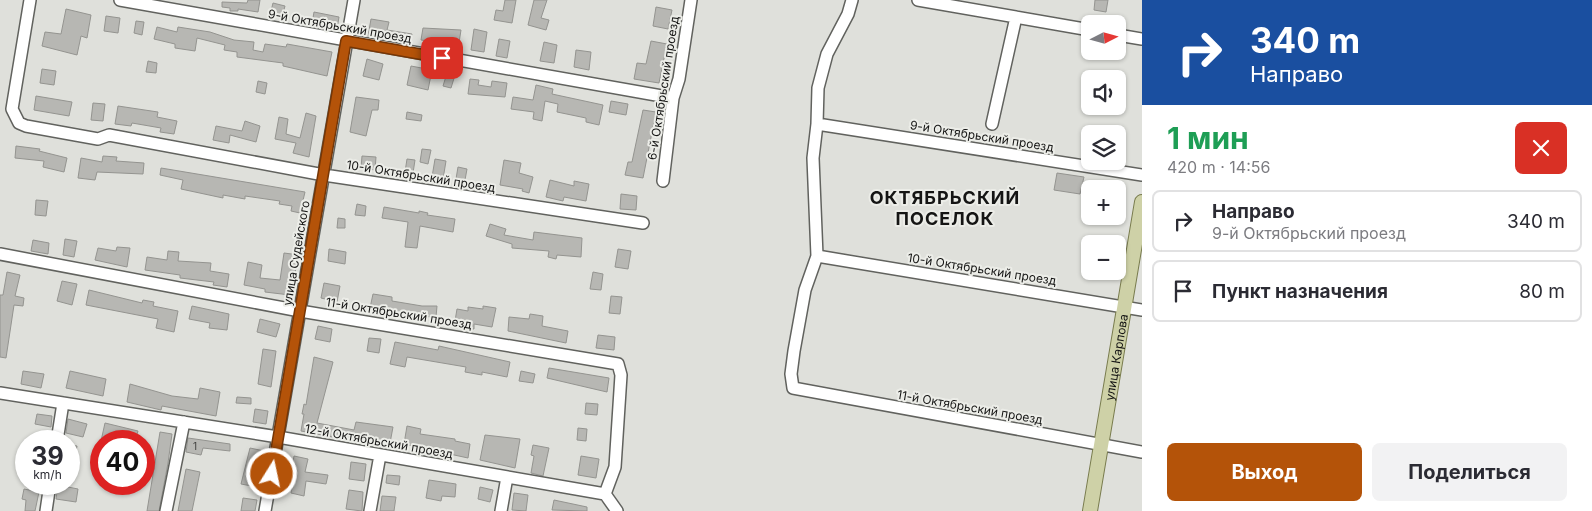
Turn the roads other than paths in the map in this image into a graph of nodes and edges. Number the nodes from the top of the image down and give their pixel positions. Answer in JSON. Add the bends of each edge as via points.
{"nodes":[{"id":1,"x":30,"y":0,"type":"edge"},
{"id":2,"x":120,"y":0,"type":"edge"},
{"id":3,"x":354,"y":0,"type":"edge"},
{"id":4,"x":691,"y":0,"type":"edge"},
{"id":5,"x":852,"y":0,"type":"edge"},
{"id":6,"x":918,"y":0,"type":"edge"},
{"id":7,"x":1016,"y":17,"type":"junction"},
{"id":8,"x":1081,"y":28,"type":"edge"},
{"id":9,"x":1126,"y":36,"type":"edge"},
{"id":10,"x":1142,"y":39,"type":"edge"},
{"id":11,"x":346,"y":41,"type":"junction"},
{"id":12,"x":673,"y":98,"type":"junction"},
{"id":13,"x":817,"y":124,"type":"junction"},
{"id":14,"x":992,"y":124,"type":"dead end"},
{"id":15,"x":324,"y":175,"type":"junction"},
{"id":16,"x":1142,"y":175,"type":"edge"},
{"id":17,"x":663,"y":181,"type":"dead end"},
{"id":18,"x":1142,"y":202,"type":"edge"},
{"id":19,"x":644,"y":224,"type":"dead end"},
{"id":20,"x":0,"y":254,"type":"edge"},
{"id":21,"x":817,"y":256,"type":"junction"},
{"id":22,"x":1125,"y":307,"type":"junction"},
{"id":23,"x":1142,"y":310,"type":"edge"},
{"id":24,"x":300,"y":311,"type":"junction"},
{"id":25,"x":0,"y":392,"type":"edge"},
{"id":26,"x":63,"y":402,"type":"junction"},
{"id":27,"x":184,"y":422,"type":"junction"},
{"id":28,"x":59,"y":430,"type":"edge"},
{"id":29,"x":278,"y":437,"type":"junction"},
{"id":30,"x":1102,"y":445,"type":"junction"},
{"id":31,"x":1142,"y":452,"type":"edge"},
{"id":32,"x":380,"y":455,"type":"junction"},
{"id":33,"x":507,"y":477,"type":"junction"},
{"id":34,"x":605,"y":494,"type":"junction"},
{"id":35,"x":48,"y":495,"type":"edge"},
{"id":36,"x":46,"y":511,"type":"edge"},
{"id":37,"x":166,"y":511,"type":"edge"},
{"id":38,"x":265,"y":511,"type":"edge"},
{"id":39,"x":370,"y":511,"type":"edge"},
{"id":40,"x":501,"y":511,"type":"edge"},
{"id":41,"x":617,"y":511,"type":"edge"},
{"id":42,"x":1090,"y":511,"type":"edge"}],
"edges":[{"from":1,"to":15,"type":"street","name":"10-й Октябрьский проезд","via":[[12,110],[19,123]]},
{"from":2,"to":11,"type":"street","name":"9-й Октябрьский проезд"},
{"from":3,"to":11,"type":"street","name":"улица Судейского"},
{"from":4,"to":12,"type":"street","name":"6-й Октябрьский проезд"},
{"from":5,"to":13,"type":"street","via":[[827,54],[818,88]]},
{"from":6,"to":7,"type":"street"},
{"from":7,"to":8,"type":"street"},
{"from":7,"to":14,"type":"street"},
{"from":9,"to":10,"type":"street"},
{"from":11,"to":12,"type":"street","name":"9-й Октябрьский проезд"},
{"from":11,"to":15,"type":"street","name":"улица Судейского"},
{"from":12,"to":17,"type":"street","name":"6-й Октябрьский проезд"},
{"from":13,"to":16,"type":"street","name":"9-й Октябрьский проезд"},
{"from":13,"to":21,"type":"street","via":[[813,158]]},
{"from":15,"to":19,"type":"street","name":"10-й Октябрьский проезд"},
{"from":15,"to":24,"type":"street","name":"улица Судейского"},
{"from":18,"to":22,"type":"main road","name":"улица Карпова"},
{"from":20,"to":24,"type":"street","name":"11-й Октябрьский проезд"},
{"from":21,"to":22,"type":"street","name":"10-й Октябрьский проезд"},
{"from":21,"to":30,"type":"street","name":"11-й Октябрьский проезд","via":[[805,290],[791,374],[793,388]]},
{"from":22,"to":23,"type":"street","name":"10-й Октябрьский проезд"},
{"from":22,"to":30,"type":"main road","name":"улица Карпова"},
{"from":24,"to":29,"type":"street","name":"улица Судейского"},
{"from":24,"to":34,"type":"street","name":"11-й Октябрьский проезд","via":[[618,364],[621,374],[615,467]]},
{"from":25,"to":26,"type":"street","name":"12-й Октябрьский проезд"},
{"from":26,"to":27,"type":"street","name":"12-й Октябрьский проезд"},
{"from":26,"to":28,"type":"street"},
{"from":27,"to":29,"type":"street","name":"12-й Октябрьский проезд"},
{"from":27,"to":37,"type":"street"},
{"from":29,"to":32,"type":"street","name":"12-й Октябрьский проезд"},
{"from":29,"to":38,"type":"street","name":"улица Судейского"},
{"from":30,"to":31,"type":"street","name":"11-й Октябрьский проезд"},
{"from":30,"to":42,"type":"main road","name":"улица Карпова"},
{"from":32,"to":33,"type":"street","name":"12-й Октябрьский проезд"},
{"from":32,"to":39,"type":"street"},
{"from":33,"to":34,"type":"street","name":"12-й Октябрьский проезд"},
{"from":33,"to":40,"type":"street"},
{"from":34,"to":41,"type":"street"},
{"from":35,"to":36,"type":"street"}]}
